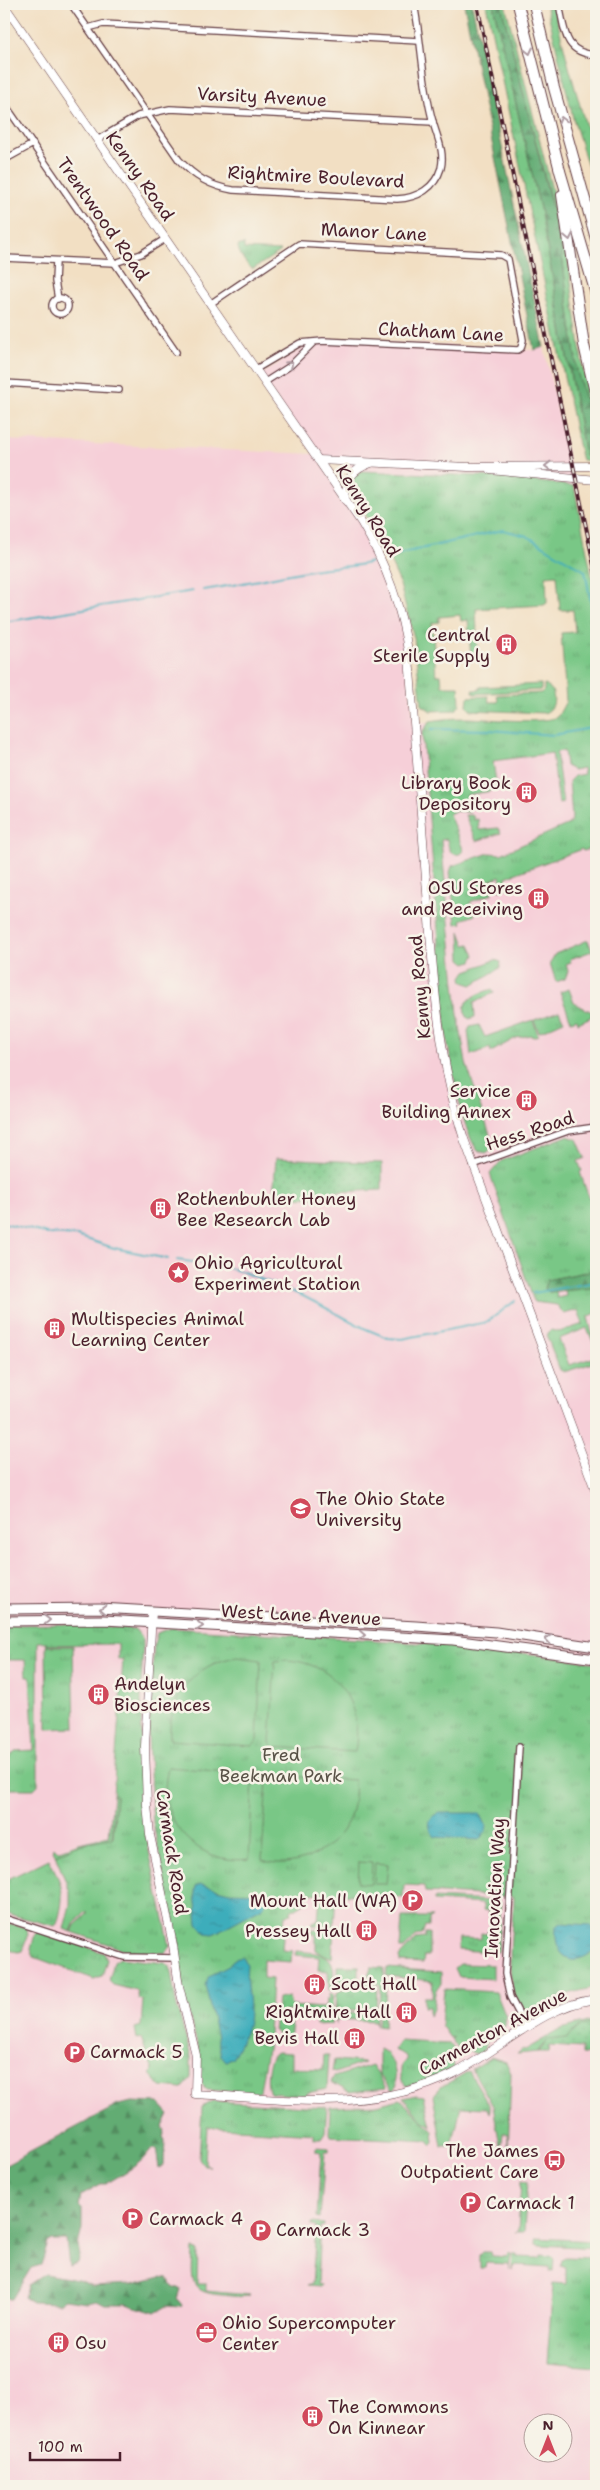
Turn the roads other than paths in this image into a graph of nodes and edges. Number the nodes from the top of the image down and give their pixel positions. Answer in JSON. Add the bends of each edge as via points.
{"nodes":[{"id":1,"x":4,"y":4,"type":"edge"},
{"id":2,"x":71,"y":4,"type":"edge"},
{"id":3,"x":414,"y":4,"type":"edge"},
{"id":4,"x":518,"y":4,"type":"edge"},
{"id":5,"x":534,"y":4,"type":"edge"},
{"id":6,"x":559,"y":4,"type":"edge"},
{"id":7,"x":88,"y":28,"type":"junction"},
{"id":8,"x":419,"y":41,"type":"junction"},
{"id":9,"x":596,"y":55,"type":"edge"},
{"id":10,"x":4,"y":103,"type":"edge"},
{"id":11,"x":147,"y":113,"type":"junction"},
{"id":12,"x":433,"y":122,"type":"junction"},
{"id":13,"x":97,"y":140,"type":"junction"},
{"id":14,"x":33,"y":144,"type":"junction"},
{"id":15,"x":4,"y":160,"type":"edge"},
{"id":16,"x":575,"y":167,"type":"junction"},
{"id":17,"x":560,"y":171,"type":"junction"},
{"id":18,"x":596,"y":220,"type":"edge"},
{"id":19,"x":165,"y":239,"type":"junction"},
{"id":20,"x":596,"y":239,"type":"edge"},
{"id":21,"x":4,"y":258,"type":"edge"},
{"id":22,"x":56,"y":261,"type":"junction"},
{"id":23,"x":115,"y":262,"type":"junction"},
{"id":24,"x":596,"y":294,"type":"edge"},
{"id":25,"x":58,"y":299,"type":"dead end"},
{"id":26,"x":210,"y":304,"type":"junction"},
{"id":27,"x":516,"y":304,"type":"joint"},
{"id":28,"x":313,"y":342,"type":"junction"},
{"id":29,"x":176,"y":352,"type":"dead end"},
{"id":30,"x":256,"y":369,"type":"junction"},
{"id":31,"x":265,"y":382,"type":"junction"},
{"id":32,"x":4,"y":384,"type":"edge"},
{"id":33,"x":119,"y":390,"type":"dead end"},
{"id":34,"x":596,"y":397,"type":"edge"},
{"id":35,"x":318,"y":460,"type":"junction"},
{"id":36,"x":377,"y":462,"type":"junction"},
{"id":37,"x":596,"y":466,"type":"edge"},
{"id":38,"x":468,"y":467,"type":"junction"},
{"id":39,"x":596,"y":480,"type":"edge"},
{"id":40,"x":345,"y":500,"type":"junction"},
{"id":41,"x":596,"y":1127,"type":"edge"},
{"id":42,"x":473,"y":1165,"type":"junction"},
{"id":43,"x":596,"y":1489,"type":"edge"},
{"id":44,"x":4,"y":1609,"type":"edge"},
{"id":45,"x":152,"y":1611,"type":"junction"},
{"id":46,"x":4,"y":1621,"type":"edge"},
{"id":47,"x":151,"y":1622,"type":"junction"},
{"id":48,"x":596,"y":1646,"type":"edge"},
{"id":49,"x":596,"y":1659,"type":"edge"},
{"id":50,"x":519,"y":1747,"type":"dead end"},
{"id":51,"x":4,"y":1918,"type":"edge"},
{"id":52,"x":175,"y":1958,"type":"junction"},
{"id":53,"x":596,"y":1999,"type":"edge"},
{"id":54,"x":526,"y":2027,"type":"junction"},
{"id":55,"x":195,"y":2094,"type":"joint"}],
"edges":[{"from":1,"to":13,"type":"main road","name":"Kenny Road"},
{"from":2,"to":7,"type":"street","name":"Rightmire Boulevard"},
{"from":3,"to":8,"type":"street"},
{"from":4,"to":17,"type":"highway","one_way":true},
{"from":16,"to":5,"type":"highway","one_way":true},
{"from":6,"to":9,"type":"street","via":[[571,47],[579,53]]},
{"from":7,"to":8,"type":"street","via":[[103,24]]},
{"from":7,"to":11,"type":"street","name":"Rightmire Boulevard"},
{"from":8,"to":12,"type":"street"},
{"from":10,"to":14,"type":"street","name":"Trentwood Road"},
{"from":11,"to":12,"type":"street","name":"Varsity Avenue","via":[[189,108]]},
{"from":11,"to":12,"type":"street","name":"Rightmire Boulevard","via":[[191,172],[217,187],[397,200],[418,196],[434,182],[441,167],[442,158]]},
{"from":11,"to":13,"type":"street","name":"Varsity Avenue"},
{"from":13,"to":19,"type":"main road","name":"Kenny Road"},
{"from":14,"to":15,"type":"street"},
{"from":14,"to":23,"type":"street","name":"Trentwood Road"},
{"from":16,"to":18,"type":"highway"},
{"from":16,"to":20,"type":"highway"},
{"from":17,"to":24,"type":"highway"},
{"from":17,"to":34,"type":"highway","one_way":true,"via":[[584,346]]},
{"from":19,"to":23,"type":"street","via":[[141,254]]},
{"from":19,"to":26,"type":"main road","name":"Kenny Road"},
{"from":21,"to":22,"type":"street"},
{"from":22,"to":23,"type":"street"},
{"from":22,"to":25,"type":"street"},
{"from":23,"to":29,"type":"street","name":"Trentwood Road"},
{"from":26,"to":27,"type":"street","name":"Manor Lane","via":[[294,246],[304,244],[505,256],[510,263]]},
{"from":26,"to":30,"type":"main road","name":"Kenny Road"},
{"from":27,"to":28,"type":"street","name":"Chatham Lane","via":[[524,340],[518,350]]},
{"from":28,"to":30,"type":"street","name":"Chatham Lane","via":[[300,343]]},
{"from":31,"to":28,"type":"street","one_way":true,"via":[[290,366]]},
{"from":30,"to":31,"type":"main road","name":"Kenny Road"},
{"from":31,"to":35,"type":"main road","name":"Kenny Road"},
{"from":32,"to":33,"type":"street"},
{"from":35,"to":36,"type":"main road"},
{"from":35,"to":40,"type":"main road","name":"Kenny Road"},
{"from":36,"to":38,"type":"main road"},
{"from":36,"to":40,"type":"main road","via":[[351,475],[346,484]]},
{"from":37,"to":38,"type":"main road","one_way":true},
{"from":38,"to":39,"type":"main road"},
{"from":40,"to":42,"type":"main road","name":"Kenny Road","via":[[380,553],[394,587],[404,628],[441,1051],[455,1112]]},
{"from":41,"to":42,"type":"street","name":"Hess Road","via":[[568,1131]]},
{"from":42,"to":43,"type":"main road","name":"Kenny Road"},
{"from":45,"to":44,"type":"main road","name":"West Lane Avenue","one_way":true},
{"from":45,"to":47,"type":"main road","name":"Carmack Road"},
{"from":48,"to":45,"type":"main road","name":"West Lane Avenue","one_way":true,"via":[[496,1632]]},
{"from":46,"to":47,"type":"main road","name":"West Lane Avenue","one_way":true},
{"from":47,"to":49,"type":"main road","name":"West Lane Avenue","one_way":true,"via":[[453,1640]]},
{"from":47,"to":52,"type":"main road","name":"Carmack Road","via":[[145,1746],[147,1805],[150,1836]]},
{"from":50,"to":54,"type":"street","name":"Innovation Way","via":[[505,1974],[510,1997]]},
{"from":51,"to":52,"type":"street","via":[[124,1956]]},
{"from":52,"to":55,"type":"main road","name":"Carmack Road","via":[[182,2004],[196,2055]]},
{"from":53,"to":54,"type":"main road","name":"Carmenton Avenue","via":[[558,2009]]},
{"from":54,"to":55,"type":"main road","name":"Carmenton Avenue","via":[[451,2075],[425,2087],[380,2098],[322,2102]]}]}
